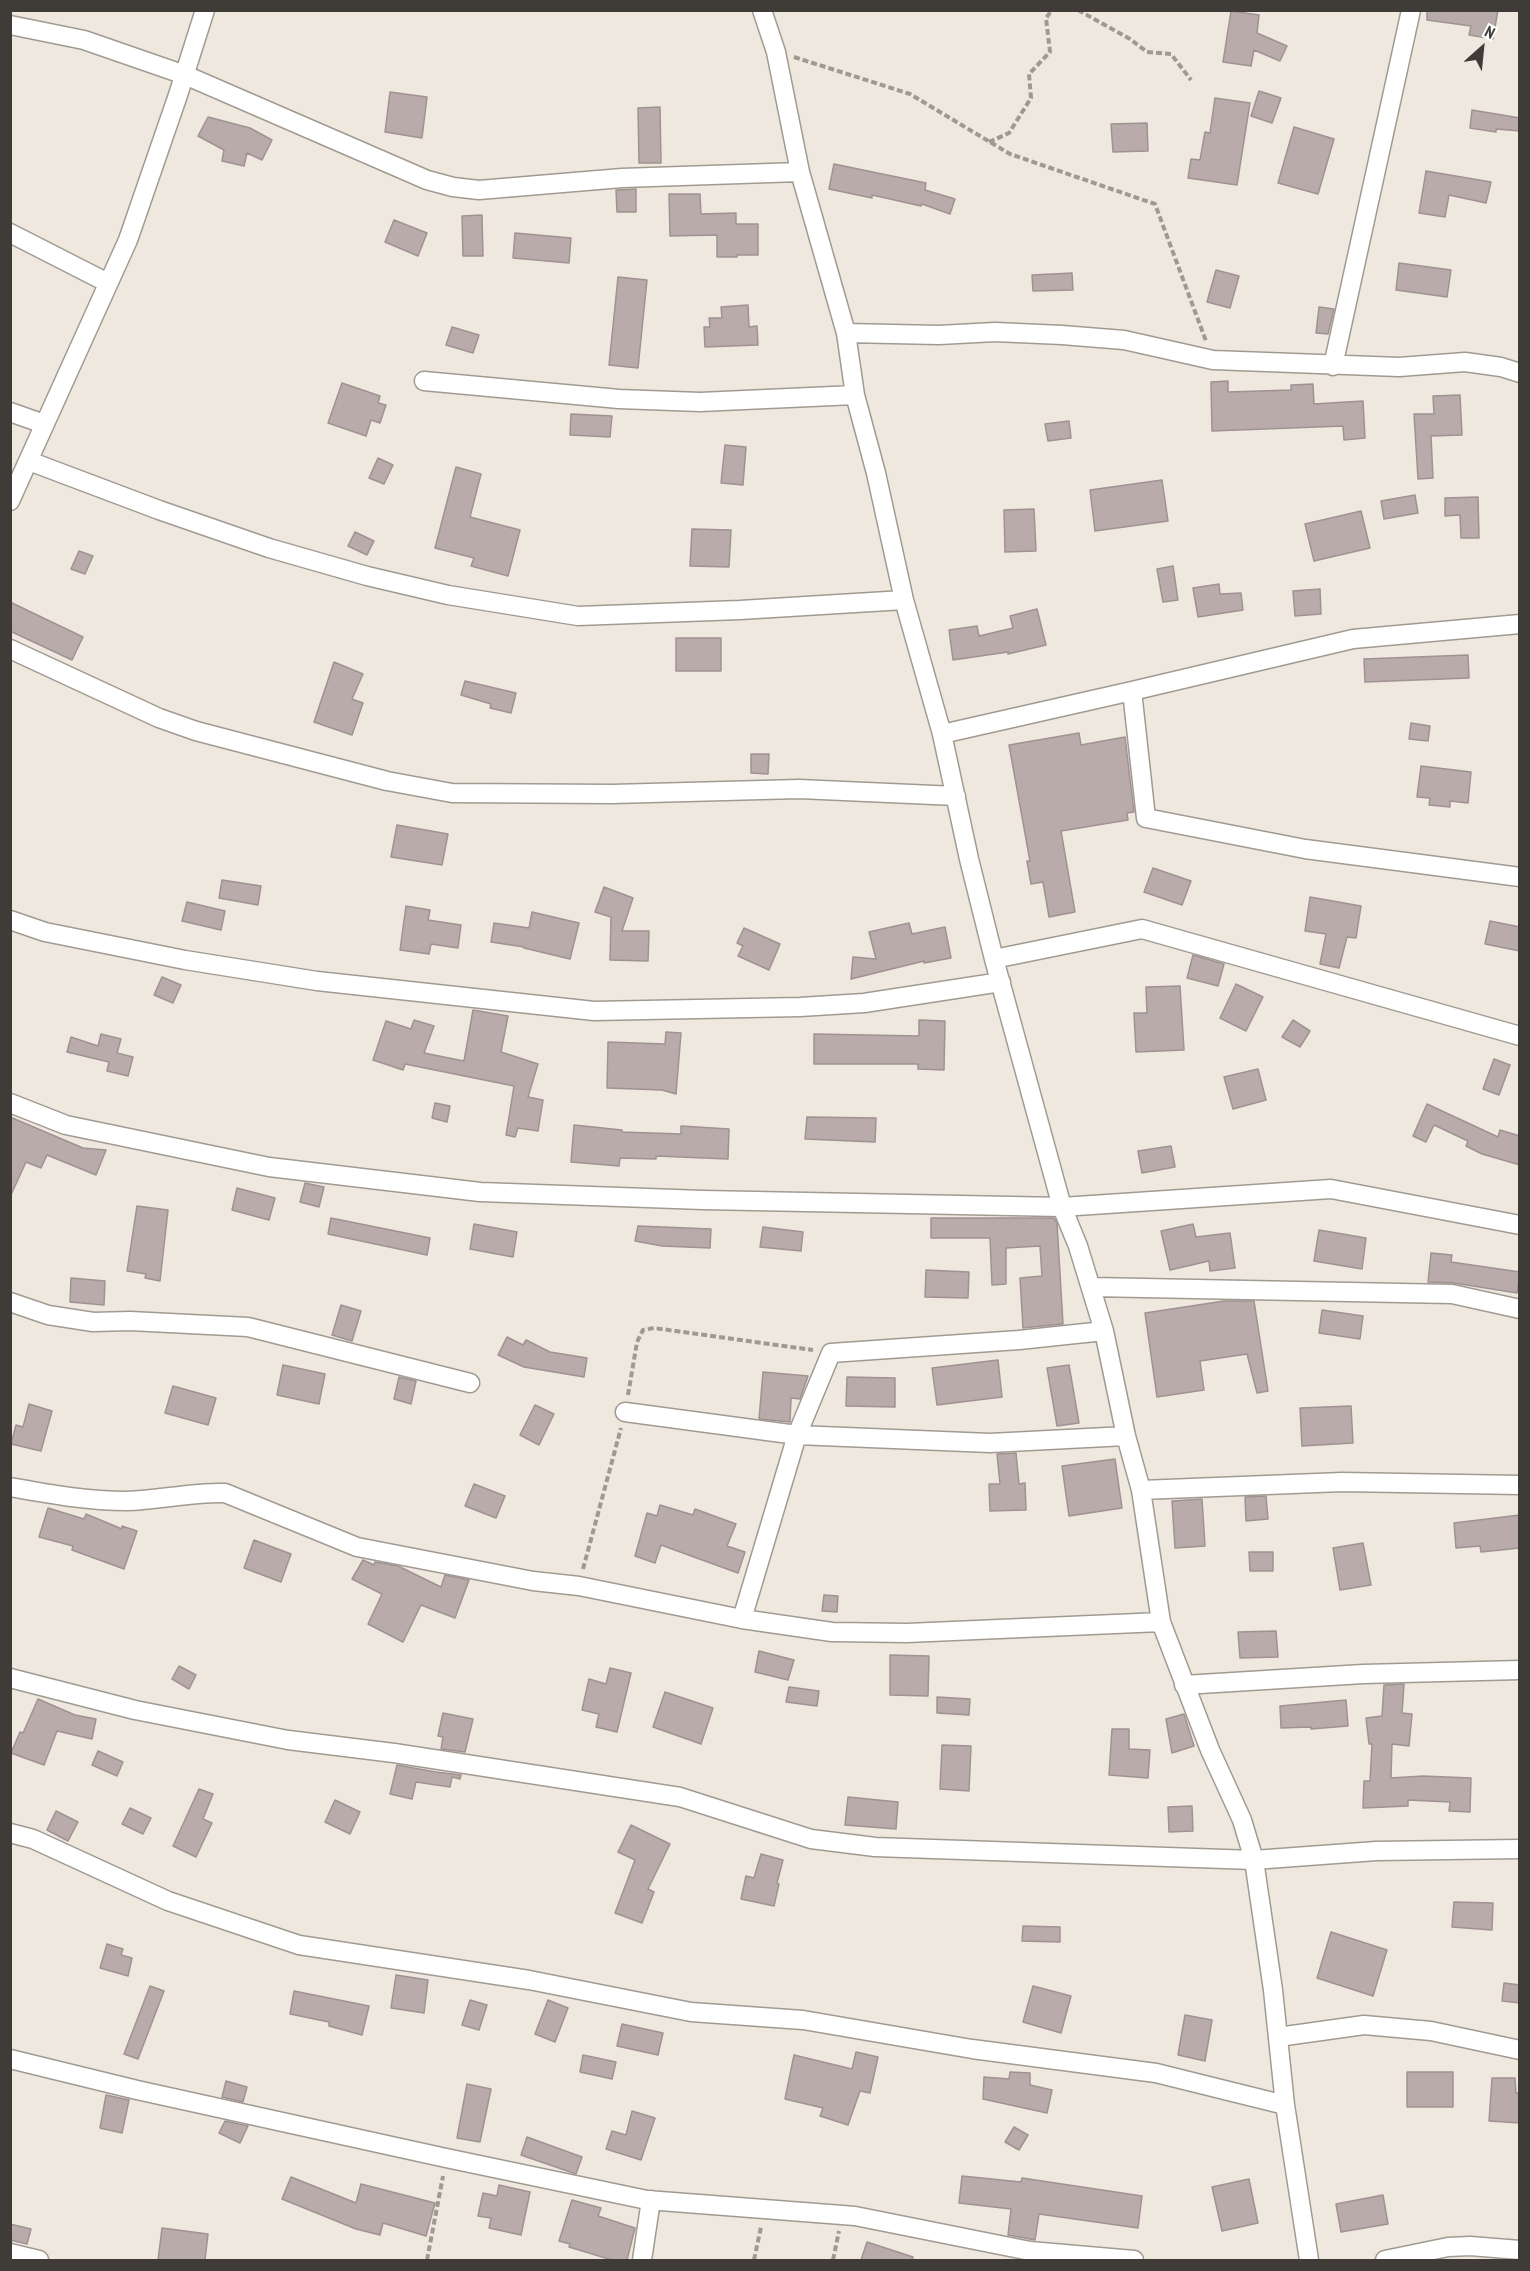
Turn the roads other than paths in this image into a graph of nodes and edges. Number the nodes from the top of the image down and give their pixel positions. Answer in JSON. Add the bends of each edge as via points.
{"nodes":[{"id":1,"x":205,"y":10,"type":"edge"},
{"id":2,"x":762,"y":10,"type":"edge"},
{"id":3,"x":1411,"y":10,"type":"edge"},
{"id":4,"x":10,"y":25,"type":"edge"},
{"id":5,"x":185,"y":75,"type":"junction"},
{"id":6,"x":800,"y":172,"type":"junction"},
{"id":7,"x":10,"y":233,"type":"edge"},
{"id":8,"x":108,"y":283,"type":"junction"},
{"id":9,"x":846,"y":333,"type":"junction"},
{"id":10,"x":1333,"y":366,"type":"junction"},
{"id":11,"x":1520,"y":373,"type":"edge"},
{"id":12,"x":424,"y":381,"type":"dead end"},
{"id":13,"x":855,"y":395,"type":"junction"},
{"id":14,"x":10,"y":412,"type":"edge"},
{"id":15,"x":44,"y":424,"type":"junction"},
{"id":16,"x":29,"y":461,"type":"junction"},
{"id":17,"x":10,"y":501,"type":"edge"},
{"id":18,"x":904,"y":600,"type":"junction"},
{"id":19,"x":1520,"y":624,"type":"edge"},
{"id":20,"x":10,"y":649,"type":"edge"},
{"id":21,"x":1132,"y":691,"type":"junction"},
{"id":22,"x":942,"y":734,"type":"junction"},
{"id":23,"x":956,"y":796,"type":"junction"},
{"id":24,"x":1520,"y":877,"type":"edge"},
{"id":25,"x":10,"y":920,"type":"edge"},
{"id":26,"x":994,"y":959,"type":"junction"},
{"id":27,"x":1001,"y":982,"type":"junction"},
{"id":28,"x":1520,"y":1036,"type":"edge"},
{"id":29,"x":10,"y":1103,"type":"edge"},
{"id":30,"x":1062,"y":1207,"type":"junction"},
{"id":31,"x":1520,"y":1225,"type":"edge"},
{"id":32,"x":1092,"y":1287,"type":"junction"},
{"id":33,"x":10,"y":1302,"type":"edge"},
{"id":34,"x":1520,"y":1309,"type":"edge"},
{"id":35,"x":1104,"y":1331,"type":"junction"},
{"id":36,"x":470,"y":1383,"type":"dead end"},
{"id":37,"x":625,"y":1412,"type":"road end"},
{"id":38,"x":797,"y":1435,"type":"junction"},
{"id":39,"x":1126,"y":1436,"type":"junction"},
{"id":40,"x":1520,"y":1485,"type":"edge"},
{"id":41,"x":10,"y":1487,"type":"edge"},
{"id":42,"x":1141,"y":1490,"type":"junction"},
{"id":43,"x":742,"y":1619,"type":"junction"},
{"id":44,"x":1161,"y":1622,"type":"junction"},
{"id":45,"x":1520,"y":1670,"type":"edge"},
{"id":46,"x":10,"y":1678,"type":"edge"},
{"id":47,"x":1184,"y":1685,"type":"junction"},
{"id":48,"x":10,"y":1833,"type":"edge"},
{"id":49,"x":1520,"y":1850,"type":"edge"},
{"id":50,"x":1254,"y":1860,"type":"junction"},
{"id":51,"x":1278,"y":2037,"type":"junction"},
{"id":52,"x":1520,"y":2050,"type":"edge"},
{"id":53,"x":10,"y":2059,"type":"edge"},
{"id":54,"x":1285,"y":2104,"type":"junction"},
{"id":55,"x":651,"y":2200,"type":"junction"},
{"id":56,"x":1520,"y":2250,"type":"edge"},
{"id":57,"x":10,"y":2253,"type":"edge"},
{"id":58,"x":1447,"y":2254,"type":"edge"},
{"id":59,"x":39,"y":2260,"type":"edge"},
{"id":60,"x":642,"y":2260,"type":"edge"},
{"id":61,"x":1134,"y":2260,"type":"edge"},
{"id":62,"x":1309,"y":2260,"type":"edge"},
{"id":63,"x":1385,"y":2260,"type":"edge"}],
"edges":[{"from":1,"to":5,"type":"street"},
{"from":2,"to":6,"type":"street","via":[[776,52]]},
{"from":3,"to":10,"type":"street"},
{"from":4,"to":5,"type":"street","via":[[84,40]]},
{"from":5,"to":6,"type":"street","via":[[427,180],[453,187],[479,190],[622,178]]},
{"from":5,"to":8,"type":"street","via":[[128,240]]},
{"from":6,"to":9,"type":"street"},
{"from":7,"to":8,"type":"street"},
{"from":8,"to":15,"type":"street"},
{"from":9,"to":10,"type":"street","via":[[1072,336],[1124,340],[1213,360]]},
{"from":9,"to":13,"type":"street"},
{"from":10,"to":11,"type":"street","via":[[1465,362]]},
{"from":12,"to":13,"type":"street","via":[[620,399],[700,402]]},
{"from":13,"to":18,"type":"street"},
{"from":14,"to":15,"type":"street"},
{"from":15,"to":16,"type":"street"},
{"from":16,"to":17,"type":"street"},
{"from":16,"to":18,"type":"street","via":[[269,548],[367,576],[460,597],[578,616]]},
{"from":18,"to":22,"type":"street"},
{"from":19,"to":21,"type":"street","via":[[1353,639]]},
{"from":20,"to":23,"type":"street","via":[[196,731],[387,781],[452,793],[799,789]]},
{"from":21,"to":22,"type":"street"},
{"from":21,"to":24,"type":"street","via":[[1146,818],[1305,849]]},
{"from":22,"to":23,"type":"street"},
{"from":23,"to":26,"type":"street"},
{"from":25,"to":27,"type":"street","via":[[45,932],[185,960],[317,981],[594,1011],[864,1003]]},
{"from":26,"to":27,"type":"street"},
{"from":26,"to":28,"type":"street","via":[[1142,928]]},
{"from":27,"to":30,"type":"street"},
{"from":29,"to":30,"type":"street","via":[[66,1125],[269,1167],[480,1192]]},
{"from":30,"to":31,"type":"street","via":[[1331,1189]]},
{"from":30,"to":32,"type":"street"},
{"from":32,"to":34,"type":"street","via":[[1452,1294]]},
{"from":32,"to":35,"type":"street"},
{"from":33,"to":36,"type":"street","via":[[48,1315],[93,1322],[248,1327]]},
{"from":35,"to":38,"type":"street","via":[[831,1353]]},
{"from":35,"to":39,"type":"street"},
{"from":37,"to":38,"type":"street"},
{"from":38,"to":39,"type":"street","via":[[990,1443]]},
{"from":38,"to":43,"type":"street"},
{"from":39,"to":42,"type":"street"},
{"from":40,"to":42,"type":"street","via":[[1342,1482]]},
{"from":41,"to":43,"type":"street","via":[[75,1499],[225,1493],[357,1547]]},
{"from":42,"to":44,"type":"street"},
{"from":43,"to":44,"type":"street","via":[[832,1632],[908,1634]]},
{"from":44,"to":47,"type":"street"},
{"from":45,"to":47,"type":"street","via":[[1363,1674]]},
{"from":46,"to":50,"type":"street","via":[[135,1710],[288,1740],[680,1797],[811,1839],[875,1847]]},
{"from":47,"to":50,"type":"street","via":[[1242,1820]]},
{"from":48,"to":54,"type":"street","via":[[33,1839],[168,1901],[299,1945],[529,1980],[691,2012],[803,2020],[972,2049],[1156,2073]]},
{"from":49,"to":50,"type":"street","via":[[1376,1851]]},
{"from":50,"to":51,"type":"street"},
{"from":51,"to":52,"type":"street","via":[[1364,2025],[1431,2031]]},
{"from":51,"to":54,"type":"street"},
{"from":53,"to":55,"type":"street","via":[[446,2158]]},
{"from":54,"to":62,"type":"street"},
{"from":55,"to":60,"type":"street"},
{"from":55,"to":61,"type":"street","via":[[843,2215],[1030,2251]]},
{"from":56,"to":58,"type":"street"},
{"from":57,"to":59,"type":"street"},
{"from":58,"to":63,"type":"street"}]}
